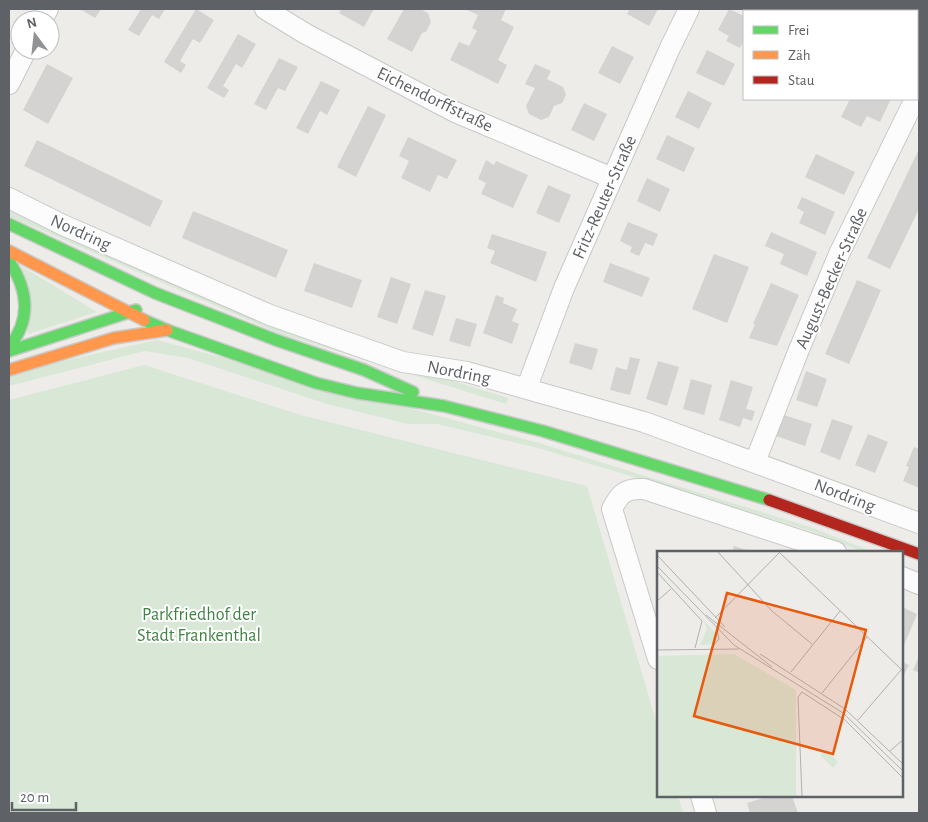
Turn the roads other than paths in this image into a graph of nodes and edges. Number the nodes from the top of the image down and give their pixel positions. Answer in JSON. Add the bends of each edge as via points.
{"nodes":[{"id":1,"x":264,"y":9,"type":"edge"},
{"id":2,"x":689,"y":9,"type":"edge"},
{"id":3,"x":21,"y":60,"type":"edge"},
{"id":4,"x":9,"y":84,"type":"edge"},
{"id":5,"x":915,"y":100,"type":"edge"},
{"id":6,"x":612,"y":178,"type":"junction"},
{"id":7,"x":9,"y":198,"type":"edge"},
{"id":8,"x":9,"y":224,"type":"edge"},
{"id":9,"x":9,"y":251,"type":"edge"},
{"id":10,"x":9,"y":261,"type":"edge"},
{"id":11,"x":182,"y":304,"type":"junction"},
{"id":12,"x":127,"y":312,"type":"junction"},
{"id":13,"x":167,"y":330,"type":"junction"},
{"id":14,"x":9,"y":347,"type":"edge"},
{"id":15,"x":9,"y":351,"type":"edge"},
{"id":16,"x":9,"y":370,"type":"edge"},
{"id":17,"x":527,"y":388,"type":"junction"},
{"id":18,"x":444,"y":406,"type":"junction"},
{"id":19,"x":755,"y":462,"type":"junction"},
{"id":20,"x":919,"y":523,"type":"edge"},
{"id":21,"x":833,"y":551,"type":"edge"},
{"id":22,"x":919,"y":554,"type":"edge"},
{"id":23,"x":903,"y":577,"type":"edge"},
{"id":24,"x":919,"y":584,"type":"edge"},
{"id":25,"x":657,"y":656,"type":"edge"},
{"id":26,"x":701,"y":797,"type":"edge"},
{"id":27,"x":706,"y":813,"type":"edge"}],
"edges":[{"from":1,"to":6,"type":"street","name":"Eichendorffstraße","via":[[455,112]]},
{"from":2,"to":6,"type":"street","name":"Fritz-Reuter-Straße"},
{"from":3,"to":4,"type":"street"},
{"from":5,"to":19,"type":"street","name":"August-Becker-Straße","via":[[840,254]]},
{"from":6,"to":17,"type":"street","name":"Fritz-Reuter-Straße","via":[[564,288]]},
{"from":7,"to":17,"type":"street","name":"Nordring","via":[[157,267],[279,318],[403,362],[468,372]]},
{"from":8,"to":11,"type":"main road","name":"Nordring"},
{"from":9,"to":12,"type":"main road","name":"Nordring"},
{"from":10,"to":14,"type":"main road","via":[[25,298],[23,323]]},
{"from":11,"to":12,"type":"main road","name":"Nordring","via":[[150,306]]},
{"from":11,"to":18,"type":"main road","name":"Nordring","via":[[364,370]]},
{"from":12,"to":13,"type":"main road","name":"Nordring"},
{"from":12,"to":15,"type":"main road","name":"Nordring"},
{"from":13,"to":16,"type":"main road","name":"Nordring","via":[[114,338]]},
{"from":13,"to":18,"type":"main road","name":"Nordring","via":[[316,383],[357,393]]},
{"from":17,"to":19,"type":"street","name":"Nordring","via":[[644,422]]},
{"from":18,"to":22,"type":"main road","name":"Nordring","via":[[543,431],[764,498]]},
{"from":19,"to":20,"type":"street","name":"Nordring"},
{"from":21,"to":25,"type":"street","via":[[644,489],[632,488],[618,497],[612,509]]},
{"from":23,"to":24,"type":"street"},
{"from":26,"to":27,"type":"street"}]}
